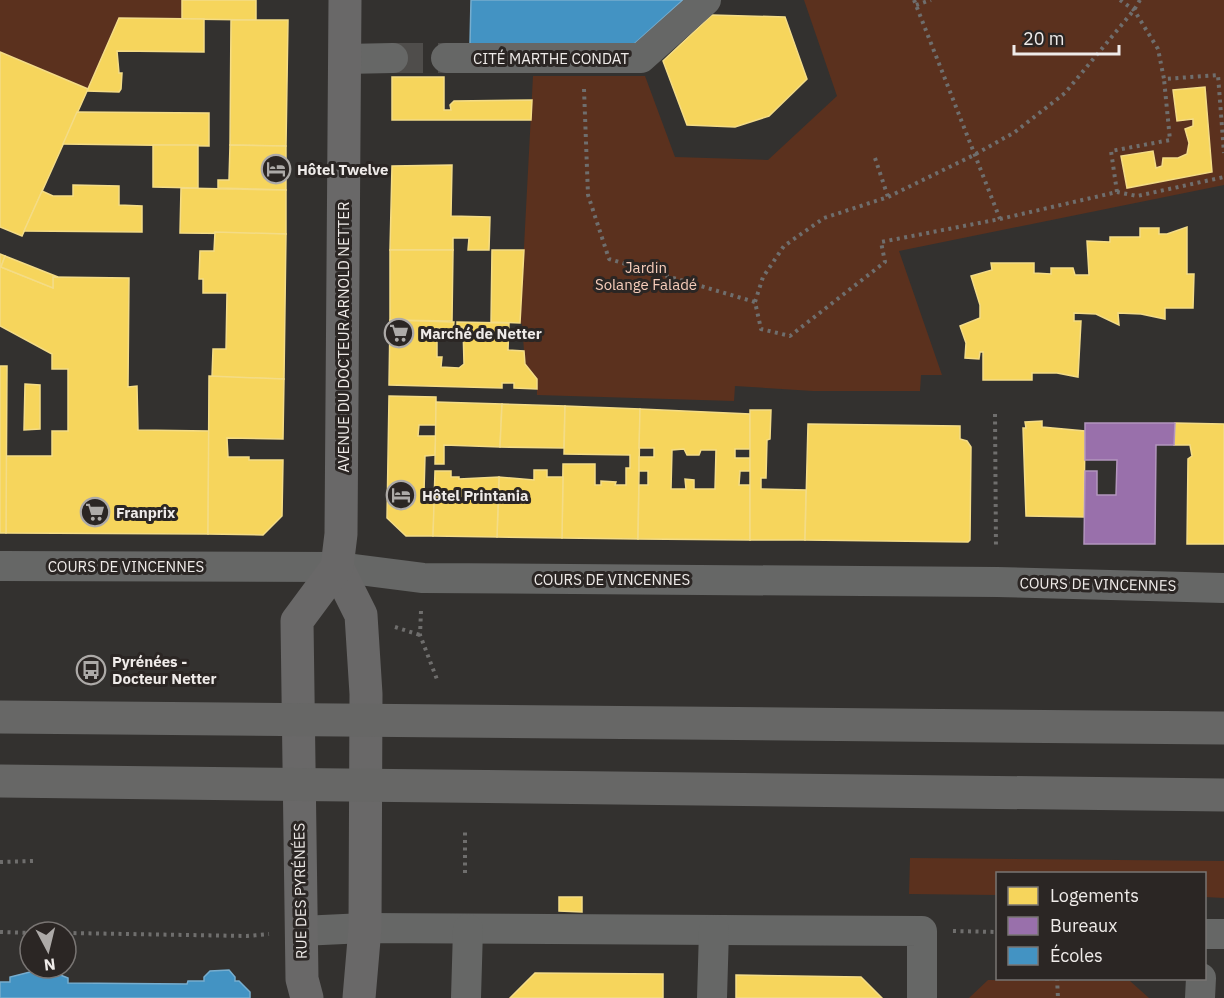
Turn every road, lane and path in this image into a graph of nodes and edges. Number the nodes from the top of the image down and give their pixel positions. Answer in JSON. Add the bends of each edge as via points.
{"nodes":[{"id":1,"x":345,"y":0,"type":"edge"},
{"id":2,"x":706,"y":0,"type":"edge"},
{"id":3,"x":914,"y":0,"type":"edge"},
{"id":4,"x":931,"y":0,"type":"edge"},
{"id":5,"x":1120,"y":0,"type":"edge"},
{"id":6,"x":1140,"y":0,"type":"edge"},
{"id":7,"x":916,"y":5,"type":"junction"},
{"id":8,"x":1134,"y":10,"type":"junction"},
{"id":9,"x":393,"y":58,"type":"tunnel mouth"},
{"id":10,"x":446,"y":58,"type":"tunnel mouth"},
{"id":11,"x":582,"y":58,"type":"junction"},
{"id":12,"x":345,"y":59,"type":"junction"},
{"id":13,"x":1164,"y":79,"type":"junction"},
{"id":14,"x":1224,"y":153,"type":"edge"},
{"id":15,"x":974,"y":155,"type":"junction"},
{"id":16,"x":875,"y":158,"type":"dead end"},
{"id":17,"x":1224,"y":177,"type":"edge"},
{"id":18,"x":1117,"y":192,"type":"junction"},
{"id":19,"x":888,"y":197,"type":"junction"},
{"id":20,"x":1000,"y":219,"type":"junction"},
{"id":21,"x":754,"y":302,"type":"junction"},
{"id":22,"x":995,"y":414,"type":"dead end"},
{"id":23,"x":996,"y":550,"type":"dead end"},
{"id":24,"x":0,"y":566,"type":"edge"},
{"id":25,"x":337,"y":567,"type":"junction"},
{"id":26,"x":1224,"y":588,"type":"edge"},
{"id":27,"x":421,"y":608,"type":"dead end"},
{"id":28,"x":393,"y":626,"type":"dead end"},
{"id":29,"x":420,"y":635,"type":"junction"},
{"id":30,"x":438,"y":682,"type":"dead end"},
{"id":31,"x":0,"y":717,"type":"edge"},
{"id":32,"x":298,"y":719,"type":"junction"},
{"id":33,"x":366,"y":720,"type":"junction"},
{"id":34,"x":1224,"y":728,"type":"edge"},
{"id":35,"x":0,"y":781,"type":"edge"},
{"id":36,"x":299,"y":784,"type":"junction"},
{"id":37,"x":366,"y":784,"type":"junction"},
{"id":38,"x":1224,"y":795,"type":"edge"},
{"id":39,"x":465,"y":828,"type":"dead end"},
{"id":40,"x":33,"y":861,"type":"dead end"},
{"id":41,"x":0,"y":862,"type":"edge"},
{"id":42,"x":465,"y":873,"type":"dead end"},
{"id":43,"x":365,"y":928,"type":"junction"},
{"id":44,"x":468,"y":929,"type":"junction"},
{"id":45,"x":714,"y":930,"type":"junction"},
{"id":46,"x":922,"y":931,"type":"junction"},
{"id":47,"x":0,"y":932,"type":"edge"},
{"id":48,"x":301,"y":932,"type":"junction"},
{"id":49,"x":996,"y":932,"type":"edge"},
{"id":50,"x":18,"y":933,"type":"edge"},
{"id":51,"x":78,"y":933,"type":"edge"},
{"id":52,"x":1206,"y":934,"type":"edge"},
{"id":53,"x":1224,"y":934,"type":"edge"},
{"id":54,"x":1057,"y":980,"type":"edge"},
{"id":55,"x":1201,"y":980,"type":"edge"},
{"id":56,"x":307,"y":998,"type":"edge"},
{"id":57,"x":359,"y":998,"type":"edge"},
{"id":58,"x":466,"y":998,"type":"edge"},
{"id":59,"x":712,"y":998,"type":"edge"},
{"id":60,"x":922,"y":998,"type":"edge"},
{"id":61,"x":1058,"y":998,"type":"edge"},
{"id":62,"x":1200,"y":998,"type":"edge"}],
"edges":[{"from":1,"to":12,"type":"street","name":"AVENUE DU DOCTEUR ARNOLD NETTER"},
{"from":2,"to":11,"type":"street","name":"CITÉ MARTHE CONDAT","via":[[640,58]]},
{"from":3,"to":7,"type":"path"},
{"from":4,"to":7,"type":"path"},
{"from":5,"to":8,"type":"path"},
{"from":6,"to":8,"type":"path"},
{"from":7,"to":15,"type":"path"},
{"from":8,"to":13,"type":"path","via":[[1158,49]]},
{"from":8,"to":15,"type":"path","via":[[1065,93],[1015,132]]},
{"from":9,"to":12,"type":"street"},
{"from":10,"to":11,"type":"street","name":"CITÉ MARTHE CONDAT"},
{"from":11,"to":21,"type":"path","via":[[588,195],[609,258]]},
{"from":12,"to":25,"type":"street","name":"AVENUE DU DOCTEUR ARNOLD NETTER","via":[[341,534]]},
{"from":13,"to":14,"type":"path","via":[[1218,75]]},
{"from":13,"to":18,"type":"path","via":[[1170,140],[1111,150]]},
{"from":15,"to":19,"type":"path"},
{"from":15,"to":20,"type":"path"},
{"from":16,"to":19,"type":"path"},
{"from":17,"to":18,"type":"path","via":[[1137,196]]},
{"from":18,"to":20,"type":"path"},
{"from":19,"to":21,"type":"path","via":[[824,218],[784,246],[763,277]]},
{"from":20,"to":21,"type":"path","via":[[881,242],[885,262],[790,336],[761,329]]},
{"from":22,"to":23,"type":"path"},
{"from":24,"to":25,"type":"street","name":"COURS DE VINCENNES"},
{"from":25,"to":26,"type":"street","name":"COURS DE VINCENNES","via":[[423,578],[997,582]]},
{"from":25,"to":32,"type":"street","name":"AVENUE DU DOCTEUR ARNOLD NETTER","via":[[297,621]]},
{"from":25,"to":33,"type":"street","via":[[361,615]]},
{"from":27,"to":29,"type":"path"},
{"from":28,"to":29,"type":"path"},
{"from":29,"to":30,"type":"path"},
{"from":31,"to":32,"type":"main road"},
{"from":32,"to":33,"type":"main road"},
{"from":32,"to":36,"type":"street","name":"AVENUE DU DOCTEUR ARNOLD NETTER"},
{"from":33,"to":34,"type":"main road"},
{"from":33,"to":37,"type":"street"},
{"from":35,"to":36,"type":"main road"},
{"from":36,"to":37,"type":"main road"},
{"from":36,"to":48,"type":"street","name":"RUE DES PYRÉNÉES"},
{"from":37,"to":38,"type":"main road"},
{"from":37,"to":43,"type":"street"},
{"from":39,"to":42,"type":"path"},
{"from":40,"to":41,"type":"path"},
{"from":43,"to":44,"type":"street"},
{"from":43,"to":48,"type":"street"},
{"from":43,"to":57,"type":"street"},
{"from":44,"to":45,"type":"street"},
{"from":44,"to":58,"type":"street"},
{"from":45,"to":46,"type":"street"},
{"from":45,"to":59,"type":"street"},
{"from":46,"to":49,"type":"path"},
{"from":46,"to":60,"type":"street"},
{"from":47,"to":50,"type":"path"},
{"from":48,"to":51,"type":"path","via":[[247,936]]},
{"from":48,"to":56,"type":"street","name":"RUE DES PYRÉNÉES","via":[[302,979]]},
{"from":52,"to":53,"type":"street"},
{"from":54,"to":61,"type":"path"},
{"from":55,"to":62,"type":"street"}]}
